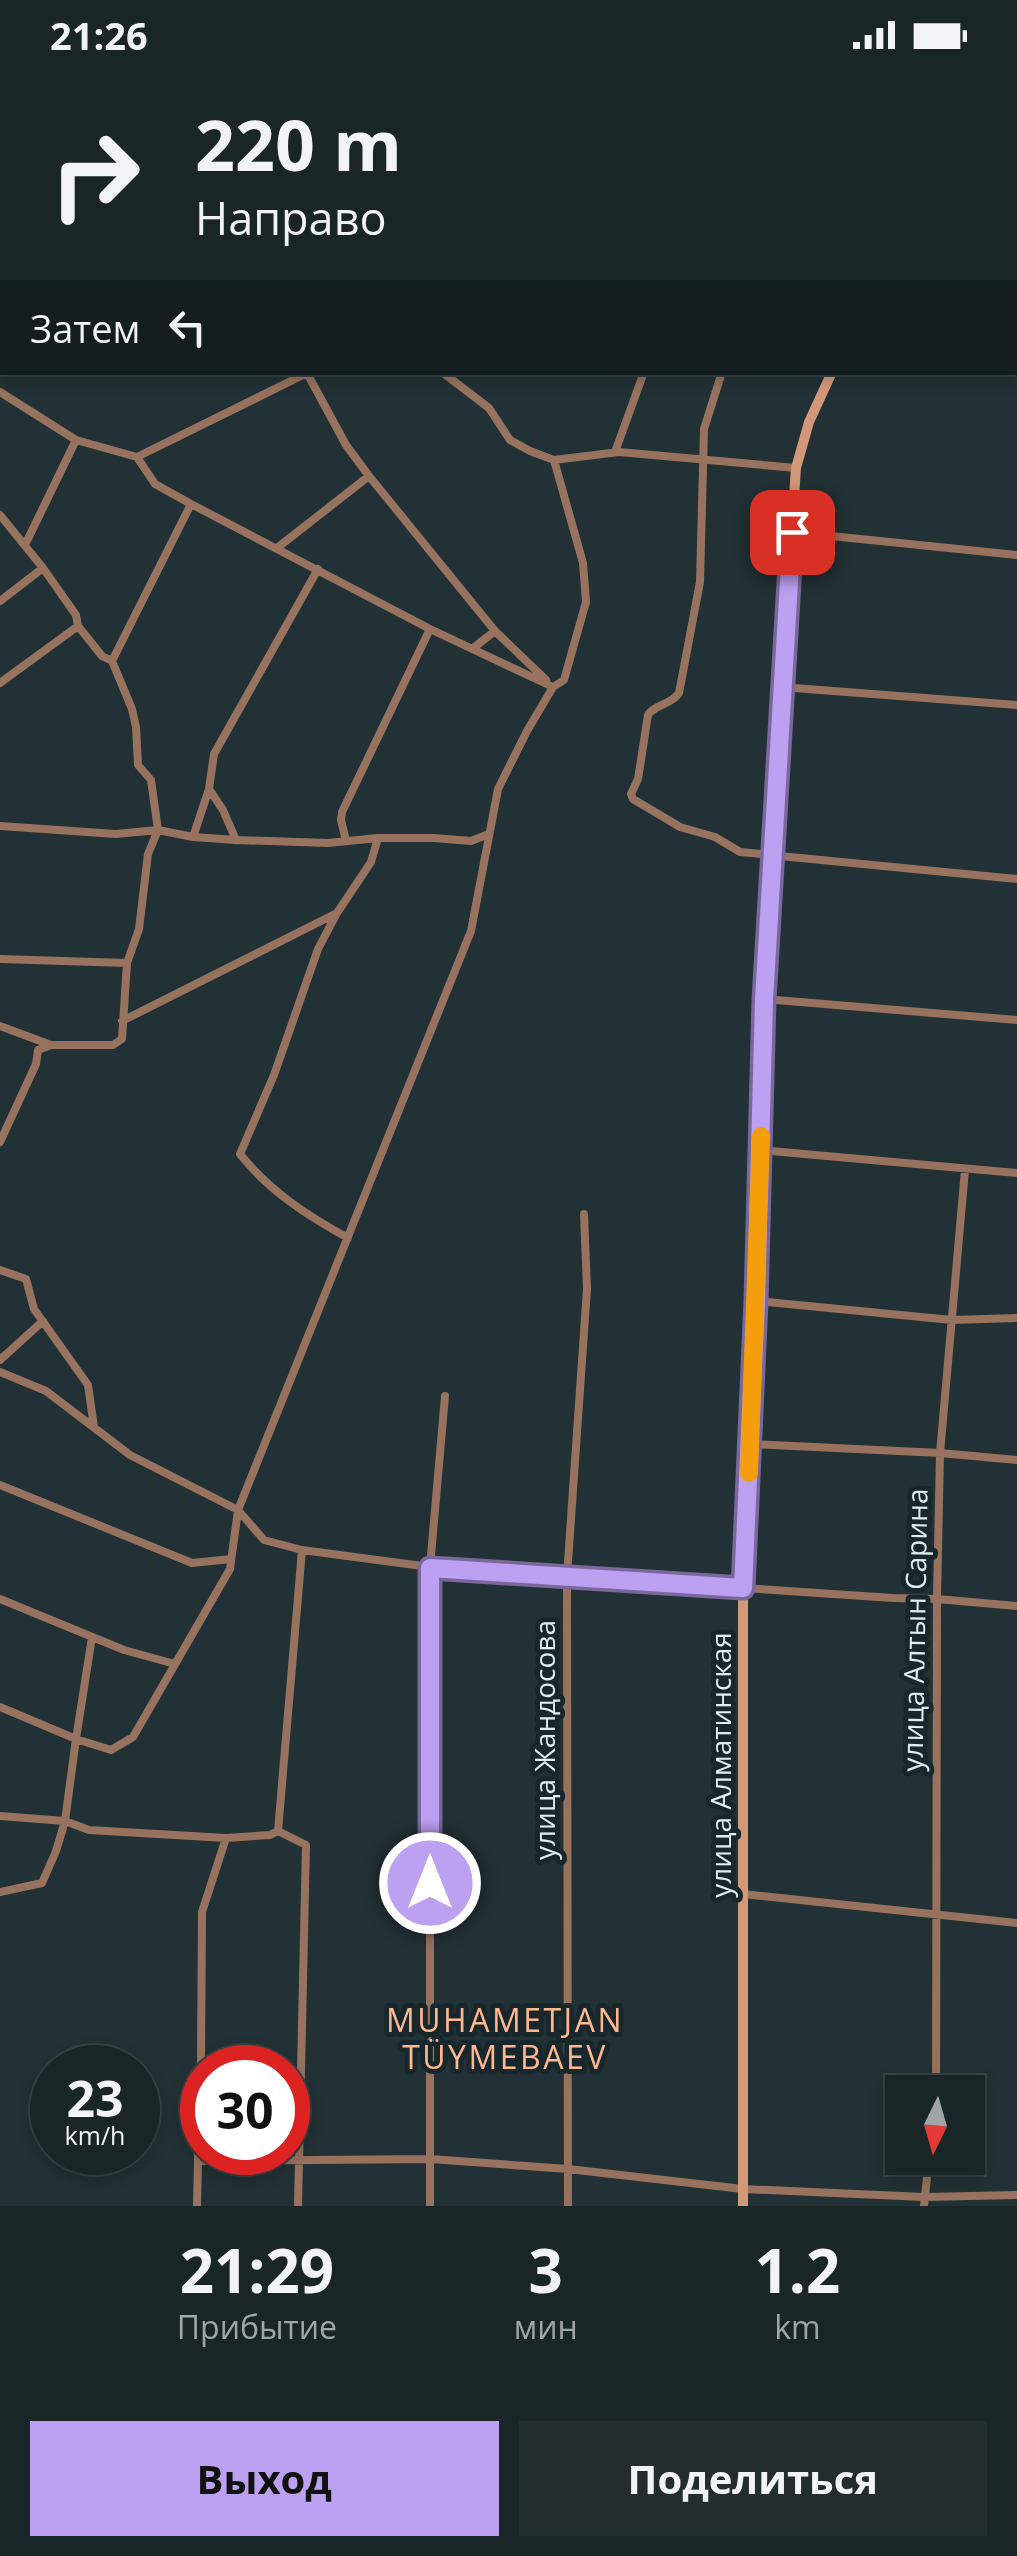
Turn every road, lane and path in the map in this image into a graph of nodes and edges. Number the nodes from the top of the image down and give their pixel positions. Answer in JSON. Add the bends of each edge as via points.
{"nodes":[{"id":1,"x":303,"y":375,"type":"edge"},
{"id":2,"x":308,"y":375,"type":"edge"},
{"id":3,"x":446,"y":375,"type":"edge"},
{"id":4,"x":643,"y":375,"type":"edge"},
{"id":5,"x":721,"y":375,"type":"edge"},
{"id":6,"x":831,"y":375,"type":"edge"},
{"id":7,"x":0,"y":392,"type":"edge"},
{"id":8,"x":76,"y":440,"type":"junction"},
{"id":9,"x":616,"y":452,"type":"junction"},
{"id":10,"x":137,"y":457,"type":"junction"},
{"id":11,"x":554,"y":460,"type":"junction"},
{"id":12,"x":702,"y":460,"type":"junction"},
{"id":13,"x":796,"y":468,"type":"junction"},
{"id":14,"x":369,"y":476,"type":"junction"},
{"id":15,"x":191,"y":504,"type":"junction"},
{"id":16,"x":0,"y":514,"type":"edge"},
{"id":17,"x":792,"y":532,"type":"junction"},
{"id":18,"x":25,"y":545,"type":"junction"},
{"id":19,"x":277,"y":548,"type":"junction"},
{"id":20,"x":1017,"y":555,"type":"edge"},
{"id":21,"x":43,"y":568,"type":"junction"},
{"id":22,"x":318,"y":569,"type":"junction"},
{"id":23,"x":0,"y":601,"type":"edge"},
{"id":24,"x":78,"y":626,"type":"junction"},
{"id":25,"x":430,"y":630,"type":"junction"},
{"id":26,"x":496,"y":631,"type":"junction"},
{"id":27,"x":472,"y":649,"type":"junction"},
{"id":28,"x":112,"y":661,"type":"junction"},
{"id":29,"x":0,"y":683,"type":"edge"},
{"id":30,"x":553,"y":687,"type":"junction"},
{"id":31,"x":780,"y":687,"type":"junction"},
{"id":32,"x":1017,"y":705,"type":"edge"},
{"id":33,"x":209,"y":790,"type":"junction"},
{"id":34,"x":0,"y":826,"type":"edge"},
{"id":35,"x":158,"y":830,"type":"junction"},
{"id":36,"x":488,"y":834,"type":"junction"},
{"id":37,"x":193,"y":837,"type":"junction"},
{"id":38,"x":378,"y":838,"type":"junction"},
{"id":39,"x":236,"y":840,"type":"junction"},
{"id":40,"x":346,"y":841,"type":"junction"},
{"id":41,"x":772,"y":854,"type":"junction"},
{"id":42,"x":1017,"y":879,"type":"edge"},
{"id":43,"x":337,"y":913,"type":"junction"},
{"id":44,"x":0,"y":959,"type":"edge"},
{"id":45,"x":127,"y":963,"type":"junction"},
{"id":46,"x":764,"y":1000,"type":"junction"},
{"id":47,"x":1017,"y":1020,"type":"edge"},
{"id":48,"x":122,"y":1021,"type":"junction"},
{"id":49,"x":0,"y":1026,"type":"edge"},
{"id":50,"x":50,"y":1045,"type":"junction"},
{"id":51,"x":0,"y":1141,"type":"edge"},
{"id":52,"x":760,"y":1150,"type":"junction"},
{"id":53,"x":966,"y":1170,"type":"junction"},
{"id":54,"x":1017,"y":1173,"type":"edge"},
{"id":55,"x":584,"y":1214,"type":"dead end"},
{"id":56,"x":348,"y":1238,"type":"junction"},
{"id":57,"x":0,"y":1270,"type":"edge"},
{"id":58,"x":756,"y":1301,"type":"junction"},
{"id":59,"x":1017,"y":1318,"type":"edge"},
{"id":60,"x":952,"y":1320,"type":"junction"},
{"id":61,"x":43,"y":1321,"type":"junction"},
{"id":62,"x":0,"y":1360,"type":"edge"},
{"id":63,"x":0,"y":1372,"type":"edge"},
{"id":64,"x":446,"y":1396,"type":"dead end"},
{"id":65,"x":94,"y":1427,"type":"junction"},
{"id":66,"x":750,"y":1444,"type":"junction"},
{"id":67,"x":940,"y":1453,"type":"junction"},
{"id":68,"x":1017,"y":1460,"type":"edge"},
{"id":69,"x":0,"y":1485,"type":"edge"},
{"id":70,"x":238,"y":1510,"type":"junction"},
{"id":71,"x":302,"y":1550,"type":"junction"},
{"id":72,"x":231,"y":1559,"type":"junction"},
{"id":73,"x":430,"y":1568,"type":"junction"},
{"id":74,"x":566,"y":1576,"type":"junction"},
{"id":75,"x":743,"y":1588,"type":"junction"},
{"id":76,"x":937,"y":1598,"type":"junction"},
{"id":77,"x":0,"y":1599,"type":"edge"},
{"id":78,"x":1017,"y":1606,"type":"edge"},
{"id":79,"x":92,"y":1637,"type":"junction"},
{"id":80,"x":175,"y":1664,"type":"junction"},
{"id":81,"x":0,"y":1707,"type":"edge"},
{"id":82,"x":76,"y":1738,"type":"junction"},
{"id":83,"x":0,"y":1816,"type":"edge"},
{"id":84,"x":65,"y":1821,"type":"junction"},
{"id":85,"x":278,"y":1831,"type":"junction"},
{"id":86,"x":226,"y":1838,"type":"junction"},
{"id":87,"x":0,"y":1892,"type":"edge"},
{"id":88,"x":743,"y":1894,"type":"junction"},
{"id":89,"x":935,"y":1915,"type":"junction"},
{"id":90,"x":1017,"y":1923,"type":"edge"},
{"id":91,"x":202,"y":2045,"type":"edge"},
{"id":92,"x":301,"y":2045,"type":"edge"},
{"id":93,"x":936,"y":2075,"type":"edge"},
{"id":94,"x":430,"y":2159,"type":"junction"},
{"id":95,"x":310,"y":2161,"type":"edge"},
{"id":96,"x":568,"y":2169,"type":"junction"},
{"id":97,"x":198,"y":2175,"type":"edge"},
{"id":98,"x":298,"y":2175,"type":"edge"},
{"id":99,"x":927,"y":2175,"type":"edge"},
{"id":100,"x":743,"y":2189,"type":"junction"},
{"id":101,"x":1017,"y":2194,"type":"edge"},
{"id":102,"x":924,"y":2201,"type":"edge"},
{"id":103,"x":197,"y":2206,"type":"edge"},
{"id":104,"x":298,"y":2206,"type":"edge"},
{"id":105,"x":430,"y":2206,"type":"edge"},
{"id":106,"x":568,"y":2206,"type":"edge"},
{"id":107,"x":743,"y":2206,"type":"edge"}],
"edges":[{"from":1,"to":10,"type":"street"},
{"from":2,"to":14,"type":"street"},
{"from":3,"to":11,"type":"street","via":[[489,408],[510,440]]},
{"from":4,"to":9,"type":"street"},
{"from":5,"to":12,"type":"street"},
{"from":6,"to":13,"type":"street","name":"улица Алматинская"},
{"from":7,"to":8,"type":"street"},
{"from":8,"to":10,"type":"street"},
{"from":8,"to":18,"type":"street"},
{"from":9,"to":11,"type":"street"},
{"from":9,"to":12,"type":"street"},
{"from":10,"to":15,"type":"street","via":[[155,484]]},
{"from":11,"to":30,"type":"street","via":[[584,563],[586,602],[564,680]]},
{"from":12,"to":13,"type":"street"},
{"from":12,"to":41,"type":"street","via":[[700,582],[679,693],[650,710],[630,794],[638,804],[740,852]]},
{"from":13,"to":17,"type":"street","name":"улица Алматинская"},
{"from":14,"to":19,"type":"street"},
{"from":14,"to":26,"type":"street"},
{"from":15,"to":19,"type":"street"},
{"from":15,"to":28,"type":"street"},
{"from":16,"to":18,"type":"street"},
{"from":17,"to":20,"type":"street"},
{"from":17,"to":31,"type":"street","name":"улица Алматинская"},
{"from":18,"to":21,"type":"street"},
{"from":19,"to":22,"type":"street"},
{"from":21,"to":23,"type":"street"},
{"from":21,"to":24,"type":"street"},
{"from":22,"to":25,"type":"street"},
{"from":22,"to":33,"type":"street","via":[[214,754]]},
{"from":24,"to":28,"type":"street"},
{"from":24,"to":29,"type":"street"},
{"from":25,"to":27,"type":"street"},
{"from":25,"to":40,"type":"street","via":[[344,806]]},
{"from":26,"to":27,"type":"street"},
{"from":26,"to":30,"type":"street"},
{"from":27,"to":30,"type":"street"},
{"from":28,"to":35,"type":"street","via":[[132,709],[138,764],[151,780]]},
{"from":30,"to":36,"type":"street","via":[[498,789]]},
{"from":31,"to":32,"type":"street"},
{"from":31,"to":41,"type":"street","name":"улица Алматинская"},
{"from":33,"to":37,"type":"street"},
{"from":33,"to":39,"type":"street"},
{"from":34,"to":35,"type":"street","via":[[116,834]]},
{"from":35,"to":37,"type":"street"},
{"from":35,"to":45,"type":"street"},
{"from":36,"to":38,"type":"street","via":[[471,841]]},
{"from":36,"to":56,"type":"street","via":[[472,931]]},
{"from":37,"to":39,"type":"street"},
{"from":38,"to":40,"type":"street"},
{"from":38,"to":43,"type":"street","via":[[371,862]]},
{"from":39,"to":40,"type":"street"},
{"from":41,"to":42,"type":"street"},
{"from":41,"to":46,"type":"street","name":"улица Алматинская"},
{"from":43,"to":48,"type":"street"},
{"from":43,"to":56,"type":"street","via":[[240,1154],[278,1193]]},
{"from":44,"to":45,"type":"street"},
{"from":45,"to":48,"type":"street"},
{"from":46,"to":47,"type":"street"},
{"from":46,"to":52,"type":"street","name":"улица Алматинская"},
{"from":48,"to":50,"type":"street","via":[[122,1039],[113,1045]]},
{"from":49,"to":50,"type":"street"},
{"from":50,"to":51,"type":"street","via":[[38,1050]]},
{"from":52,"to":53,"type":"street"},
{"from":52,"to":58,"type":"street","name":"улица Алматинская"},
{"from":53,"to":54,"type":"street"},
{"from":53,"to":60,"type":"street","name":"улица Алтын Сарина"},
{"from":55,"to":74,"type":"street","name":"улица Жандосова","via":[[587,1289]]},
{"from":56,"to":70,"type":"street"},
{"from":57,"to":61,"type":"street","via":[[26,1280]]},
{"from":58,"to":60,"type":"street"},
{"from":58,"to":66,"type":"street","name":"улица Алматинская"},
{"from":59,"to":60,"type":"street"},
{"from":60,"to":67,"type":"street","name":"улица Алтын Сарина"},
{"from":61,"to":62,"type":"street"},
{"from":61,"to":65,"type":"street","via":[[88,1386]]},
{"from":63,"to":65,"type":"street","via":[[46,1391]]},
{"from":64,"to":73,"type":"street"},
{"from":65,"to":70,"type":"street","via":[[130,1455]]},
{"from":66,"to":67,"type":"street"},
{"from":66,"to":75,"type":"street","name":"улица Алматинская"},
{"from":67,"to":68,"type":"street"},
{"from":67,"to":76,"type":"street","name":"улица Алтын Сарина"},
{"from":69,"to":72,"type":"street","via":[[192,1563]]},
{"from":70,"to":71,"type":"street","via":[[264,1540]]},
{"from":70,"to":72,"type":"street"},
{"from":71,"to":73,"type":"street"},
{"from":71,"to":85,"type":"street"},
{"from":72,"to":80,"type":"street"},
{"from":73,"to":74,"type":"street"},
{"from":73,"to":94,"type":"street"},
{"from":74,"to":75,"type":"street"},
{"from":74,"to":96,"type":"street","name":"улица Жандосова"},
{"from":75,"to":76,"type":"street"},
{"from":75,"to":88,"type":"street","name":"улица Алматинская"},
{"from":76,"to":78,"type":"street"},
{"from":76,"to":89,"type":"street","name":"улица Алтын Сарина"},
{"from":77,"to":79,"type":"street"},
{"from":79,"to":80,"type":"street"},
{"from":79,"to":82,"type":"street"},
{"from":80,"to":82,"type":"street","via":[[133,1737],[111,1750]]},
{"from":81,"to":82,"type":"street"},
{"from":82,"to":84,"type":"street"},
{"from":83,"to":84,"type":"street"},
{"from":84,"to":86,"type":"street","via":[[90,1830]]},
{"from":84,"to":87,"type":"street","via":[[42,1883]]},
{"from":85,"to":86,"type":"street"},
{"from":85,"to":92,"type":"street","via":[[306,1845]]},
{"from":86,"to":91,"type":"street","via":[[202,1912]]},
{"from":88,"to":89,"type":"street"},
{"from":88,"to":100,"type":"street","name":"улица Алматинская"},
{"from":89,"to":90,"type":"street"},
{"from":89,"to":93,"type":"street","name":"улица Алтын Сарина"},
{"from":94,"to":95,"type":"street"},
{"from":94,"to":96,"type":"street"},
{"from":94,"to":105,"type":"street"},
{"from":96,"to":100,"type":"street"},
{"from":96,"to":106,"type":"street","name":"улица Жандосова"},
{"from":97,"to":103,"type":"street"},
{"from":98,"to":104,"type":"street"},
{"from":99,"to":102,"type":"street"},
{"from":100,"to":102,"type":"street"},
{"from":100,"to":107,"type":"street","name":"улица Алматинская"},
{"from":101,"to":102,"type":"street"}]}
